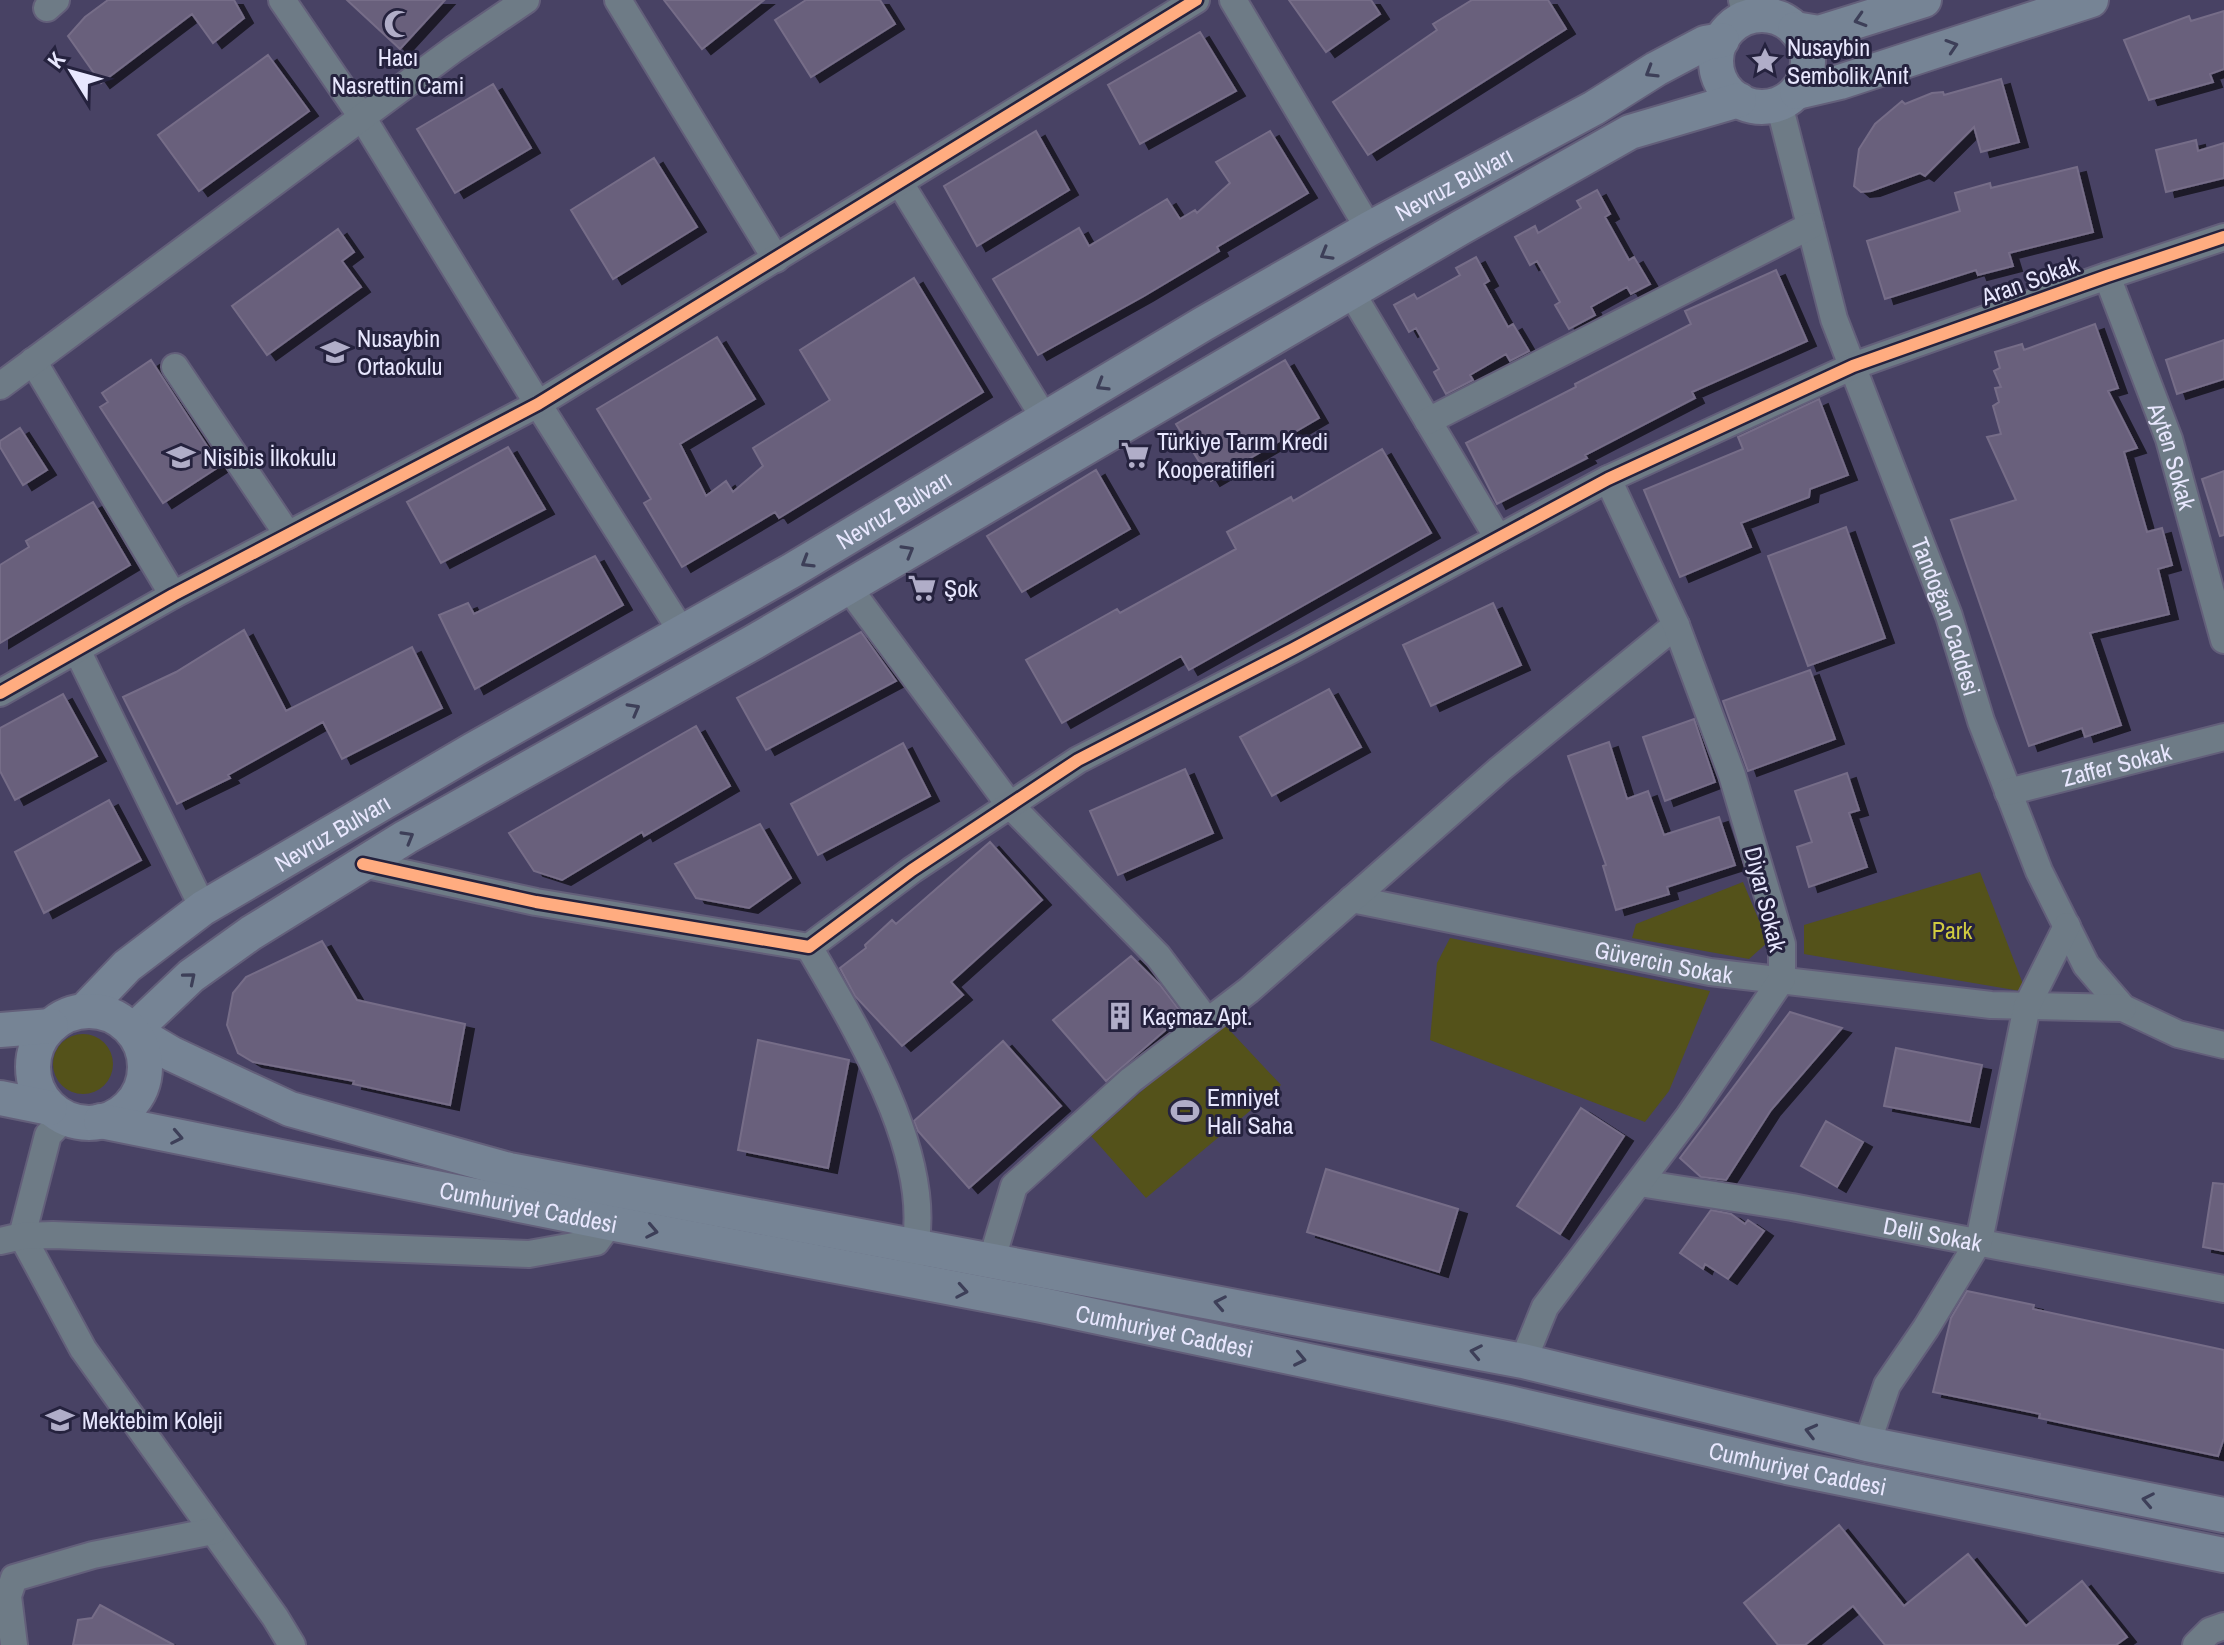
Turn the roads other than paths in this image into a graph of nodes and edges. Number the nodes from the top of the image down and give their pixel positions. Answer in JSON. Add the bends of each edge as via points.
{"nodes":[{"id":1,"x":282,"y":0,"type":"edge"},
{"id":2,"x":526,"y":0,"type":"edge"},
{"id":3,"x":618,"y":0,"type":"edge"},
{"id":4,"x":1196,"y":0,"type":"edge"},
{"id":5,"x":1233,"y":0,"type":"edge"},
{"id":6,"x":1924,"y":0,"type":"edge"},
{"id":7,"x":2091,"y":0,"type":"edge"},
{"id":8,"x":1744,"y":9,"type":"edge"},
{"id":9,"x":1795,"y":29,"type":"junction"},
{"id":10,"x":1722,"y":40,"type":"junction"},
{"id":11,"x":1788,"y":98,"type":"junction"},
{"id":12,"x":1739,"y":100,"type":"junction"},
{"id":13,"x":362,"y":117,"type":"junction"},
{"id":14,"x":900,"y":183,"type":"junction"},
{"id":15,"x":1810,"y":226,"type":"junction"},
{"id":16,"x":1369,"y":229,"type":"junction"},
{"id":17,"x":2224,"y":237,"type":"edge"},
{"id":18,"x":776,"y":259,"type":"junction"},
{"id":19,"x":2107,"y":276,"type":"junction"},
{"id":20,"x":1351,"y":292,"type":"junction"},
{"id":21,"x":33,"y":361,"type":"junction"},
{"id":22,"x":1853,"y":366,"type":"junction"},
{"id":23,"x":175,"y":367,"type":"dead end"},
{"id":24,"x":0,"y":386,"type":"edge"},
{"id":25,"x":538,"y":404,"type":"junction"},
{"id":26,"x":1045,"y":419,"type":"junction"},
{"id":27,"x":1428,"y":421,"type":"junction"},
{"id":28,"x":1608,"y":479,"type":"junction"},
{"id":29,"x":288,"y":535,"type":"junction"},
{"id":30,"x":1498,"y":538,"type":"junction"},
{"id":31,"x":848,"y":587,"type":"junction"},
{"id":32,"x":173,"y":595,"type":"junction"},
{"id":33,"x":1676,"y":625,"type":"junction"},
{"id":34,"x":682,"y":632,"type":"junction"},
{"id":35,"x":2224,"y":640,"type":"edge"},
{"id":36,"x":77,"y":650,"type":"junction"},
{"id":37,"x":0,"y":693,"type":"edge"},
{"id":38,"x":2224,"y":737,"type":"edge"},
{"id":39,"x":2008,"y":792,"type":"junction"},
{"id":40,"x":1009,"y":804,"type":"junction"},
{"id":41,"x":363,"y":864,"type":"junction"},
{"id":42,"x":1352,"y":899,"type":"junction"},
{"id":43,"x":203,"y":908,"type":"junction"},
{"id":44,"x":2067,"y":926,"type":"junction"},
{"id":45,"x":809,"y":947,"type":"junction"},
{"id":46,"x":1782,"y":979,"type":"junction"},
{"id":47,"x":2027,"y":1006,"type":"junction"},
{"id":48,"x":2123,"y":1008,"type":"junction"},
{"id":49,"x":85,"y":1010,"type":"junction"},
{"id":50,"x":1207,"y":1021,"type":"junction"},
{"id":51,"x":51,"y":1026,"type":"junction"},
{"id":52,"x":0,"y":1030,"type":"edge"},
{"id":53,"x":133,"y":1031,"type":"junction"},
{"id":54,"x":2224,"y":1045,"type":"edge"},
{"id":55,"x":0,"y":1098,"type":"edge"},
{"id":56,"x":58,"y":1113,"type":"junction"},
{"id":57,"x":101,"y":1121,"type":"junction"},
{"id":58,"x":1639,"y":1183,"type":"junction"},
{"id":59,"x":610,"y":1223,"type":"junction"},
{"id":60,"x":11,"y":1238,"type":"edge"},
{"id":61,"x":1979,"y":1241,"type":"junction"},
{"id":62,"x":916,"y":1246,"type":"junction"},
{"id":63,"x":992,"y":1259,"type":"junction"},
{"id":64,"x":905,"y":1280,"type":"junction"},
{"id":65,"x":2224,"y":1289,"type":"edge"},
{"id":66,"x":1523,"y":1361,"type":"junction"},
{"id":67,"x":1867,"y":1444,"type":"junction"},
{"id":68,"x":2224,"y":1515,"type":"edge"},
{"id":69,"x":213,"y":1531,"type":"junction"},
{"id":70,"x":2224,"y":1555,"type":"edge"},
{"id":71,"x":2224,"y":1626,"type":"edge"},
{"id":72,"x":14,"y":1645,"type":"edge"},
{"id":73,"x":292,"y":1645,"type":"edge"},
{"id":74,"x":2196,"y":1645,"type":"edge"}],
"edges":[{"from":1,"to":13,"type":"street"},
{"from":2,"to":13,"type":"street"},
{"from":3,"to":18,"type":"street"},
{"from":4,"to":14,"type":"street"},
{"from":5,"to":16,"type":"street"},
{"from":6,"to":9,"type":"main road","one_way":true,"via":[[1819,33]]},
{"from":11,"to":7,"type":"main road","one_way":true},
{"from":8,"to":9,"type":"main road"},
{"from":8,"to":10,"type":"main road"},
{"from":9,"to":11,"type":"main road","via":[[1809,63],[1805,78]]},
{"from":10,"to":12,"type":"main road","via":[[1717,69],[1722,83]]},
{"from":10,"to":16,"type":"main road","name":"Nevruz Bulvarı","one_way":true,"via":[[1705,43],[1656,69]]},
{"from":11,"to":12,"type":"main road","via":[[1757,107]]},
{"from":11,"to":15,"type":"street","name":"Tandoğan Caddesi"},
{"from":12,"to":20,"type":"main road","name":"Nevruz Bulvarı","via":[[1630,132]]},
{"from":13,"to":21,"type":"street"},
{"from":13,"to":25,"type":"street"},
{"from":14,"to":18,"type":"street"},
{"from":14,"to":26,"type":"street"},
{"from":15,"to":22,"type":"street","name":"Tandoğan Caddesi","via":[[1834,319]]},
{"from":15,"to":27,"type":"street"},
{"from":16,"to":26,"type":"main road","name":"Nevruz Bulvarı","one_way":true},
{"from":17,"to":19,"type":"street","name":"Aran Sokak"},
{"from":18,"to":25,"type":"street"},
{"from":19,"to":22,"type":"street","name":"Aran Sokak"},
{"from":19,"to":35,"type":"street","name":"Ayten Sokak","via":[[2169,439]]},
{"from":20,"to":27,"type":"street"},
{"from":31,"to":20,"type":"main road","name":"Nevruz Bulvarı","one_way":true},
{"from":21,"to":24,"type":"street"},
{"from":21,"to":32,"type":"street"},
{"from":22,"to":28,"type":"street","name":"Aran Sokak"},
{"from":22,"to":39,"type":"street","name":"Tandoğan Caddesi","via":[[1949,616]]},
{"from":23,"to":29,"type":"street"},
{"from":25,"to":29,"type":"street"},
{"from":25,"to":34,"type":"street"},
{"from":26,"to":34,"type":"main road","name":"Nevruz Bulvarı","one_way":true},
{"from":27,"to":30,"type":"street"},
{"from":28,"to":30,"type":"street","name":"Aran Sokak"},
{"from":28,"to":33,"type":"street","name":"Diyar Sokak"},
{"from":29,"to":32,"type":"street"},
{"from":30,"to":40,"type":"street","name":"Aran Sokak","via":[[1078,760]]},
{"from":31,"to":40,"type":"street"},
{"from":41,"to":31,"type":"main road","name":"Nevruz Bulvarı","one_way":true},
{"from":32,"to":36,"type":"street"},
{"from":33,"to":42,"type":"street"},
{"from":33,"to":46,"type":"street","name":"Diyar Sokak","via":[[1732,775],[1782,944]]},
{"from":34,"to":43,"type":"main road","name":"Nevruz Bulvarı"},
{"from":36,"to":37,"type":"street"},
{"from":36,"to":43,"type":"street"},
{"from":38,"to":39,"type":"street","name":"Zaffer Sokak"},
{"from":39,"to":44,"type":"street","name":"Tandoğan Caddesi"},
{"from":40,"to":45,"type":"street","name":"Aran Sokak"},
{"from":40,"to":50,"type":"street","via":[[1158,956]]},
{"from":41,"to":45,"type":"street","via":[[536,902]]},
{"from":53,"to":41,"type":"main road","name":"Nevruz Bulvarı","one_way":true,"via":[[191,976]]},
{"from":42,"to":46,"type":"street","name":"Güvercin Sokak","via":[[1710,972]]},
{"from":42,"to":50,"type":"street"},
{"from":43,"to":49,"type":"main road","name":"Nevruz Bulvarı","via":[[127,966]]},
{"from":44,"to":47,"type":"street"},
{"from":44,"to":48,"type":"street","name":"Tandoğan Caddesi","via":[[2086,965]]},
{"from":45,"to":62,"type":"street","via":[[893,1106],[916,1184]]},
{"from":46,"to":47,"type":"street","name":"Güvercin Sokak"},
{"from":46,"to":58,"type":"street","name":"Diyar Sokak"},
{"from":47,"to":48,"type":"street","name":"Güvercin Sokak"},
{"from":47,"to":61,"type":"street"},
{"from":48,"to":54,"type":"street","name":"Tandoğan Caddesi","via":[[2178,1034]]},
{"from":49,"to":51,"type":"main road"},
{"from":49,"to":53,"type":"main road","via":[[119,1019]]},
{"from":50,"to":63,"type":"street","via":[[1131,1080],[1014,1186]]},
{"from":51,"to":52,"type":"main road"},
{"from":51,"to":56,"type":"main road","via":[[40,1040],[33,1076],[39,1093]]},
{"from":53,"to":57,"type":"main road","via":[[145,1066],[142,1085],[133,1102]]},
{"from":53,"to":62,"type":"main road","via":[[290,1109],[509,1170]]},
{"from":55,"to":56,"type":"main road"},
{"from":56,"to":57,"type":"main road","via":[[83,1123]]},
{"from":56,"to":60,"type":"street"},
{"from":57,"to":59,"type":"main road","name":"Cumhuriyet Caddesi","one_way":true},
{"from":58,"to":61,"type":"street","name":"Delil Sokak"},
{"from":58,"to":66,"type":"street","name":"Diyar Sokak","via":[[1545,1307]]},
{"from":59,"to":60,"type":"street","via":[[596,1242],[529,1254]]},
{"from":59,"to":64,"type":"main road","name":"Cumhuriyet Caddesi","one_way":true},
{"from":60,"to":69,"type":"street"},
{"from":61,"to":65,"type":"street","name":"Delil Sokak"},
{"from":61,"to":67,"type":"street","via":[[1887,1385]]},
{"from":62,"to":63,"type":"main road"},
{"from":62,"to":64,"type":"street"},
{"from":66,"to":63,"type":"main road","one_way":true},
{"from":64,"to":70,"type":"main road","name":"Cumhuriyet Caddesi","one_way":true},
{"from":67,"to":66,"type":"main road","one_way":true},
{"from":68,"to":67,"type":"main road","one_way":true},
{"from":69,"to":72,"type":"street","via":[[93,1555],[14,1578],[8,1596]]},
{"from":69,"to":73,"type":"street"},
{"from":71,"to":74,"type":"street"}]}
